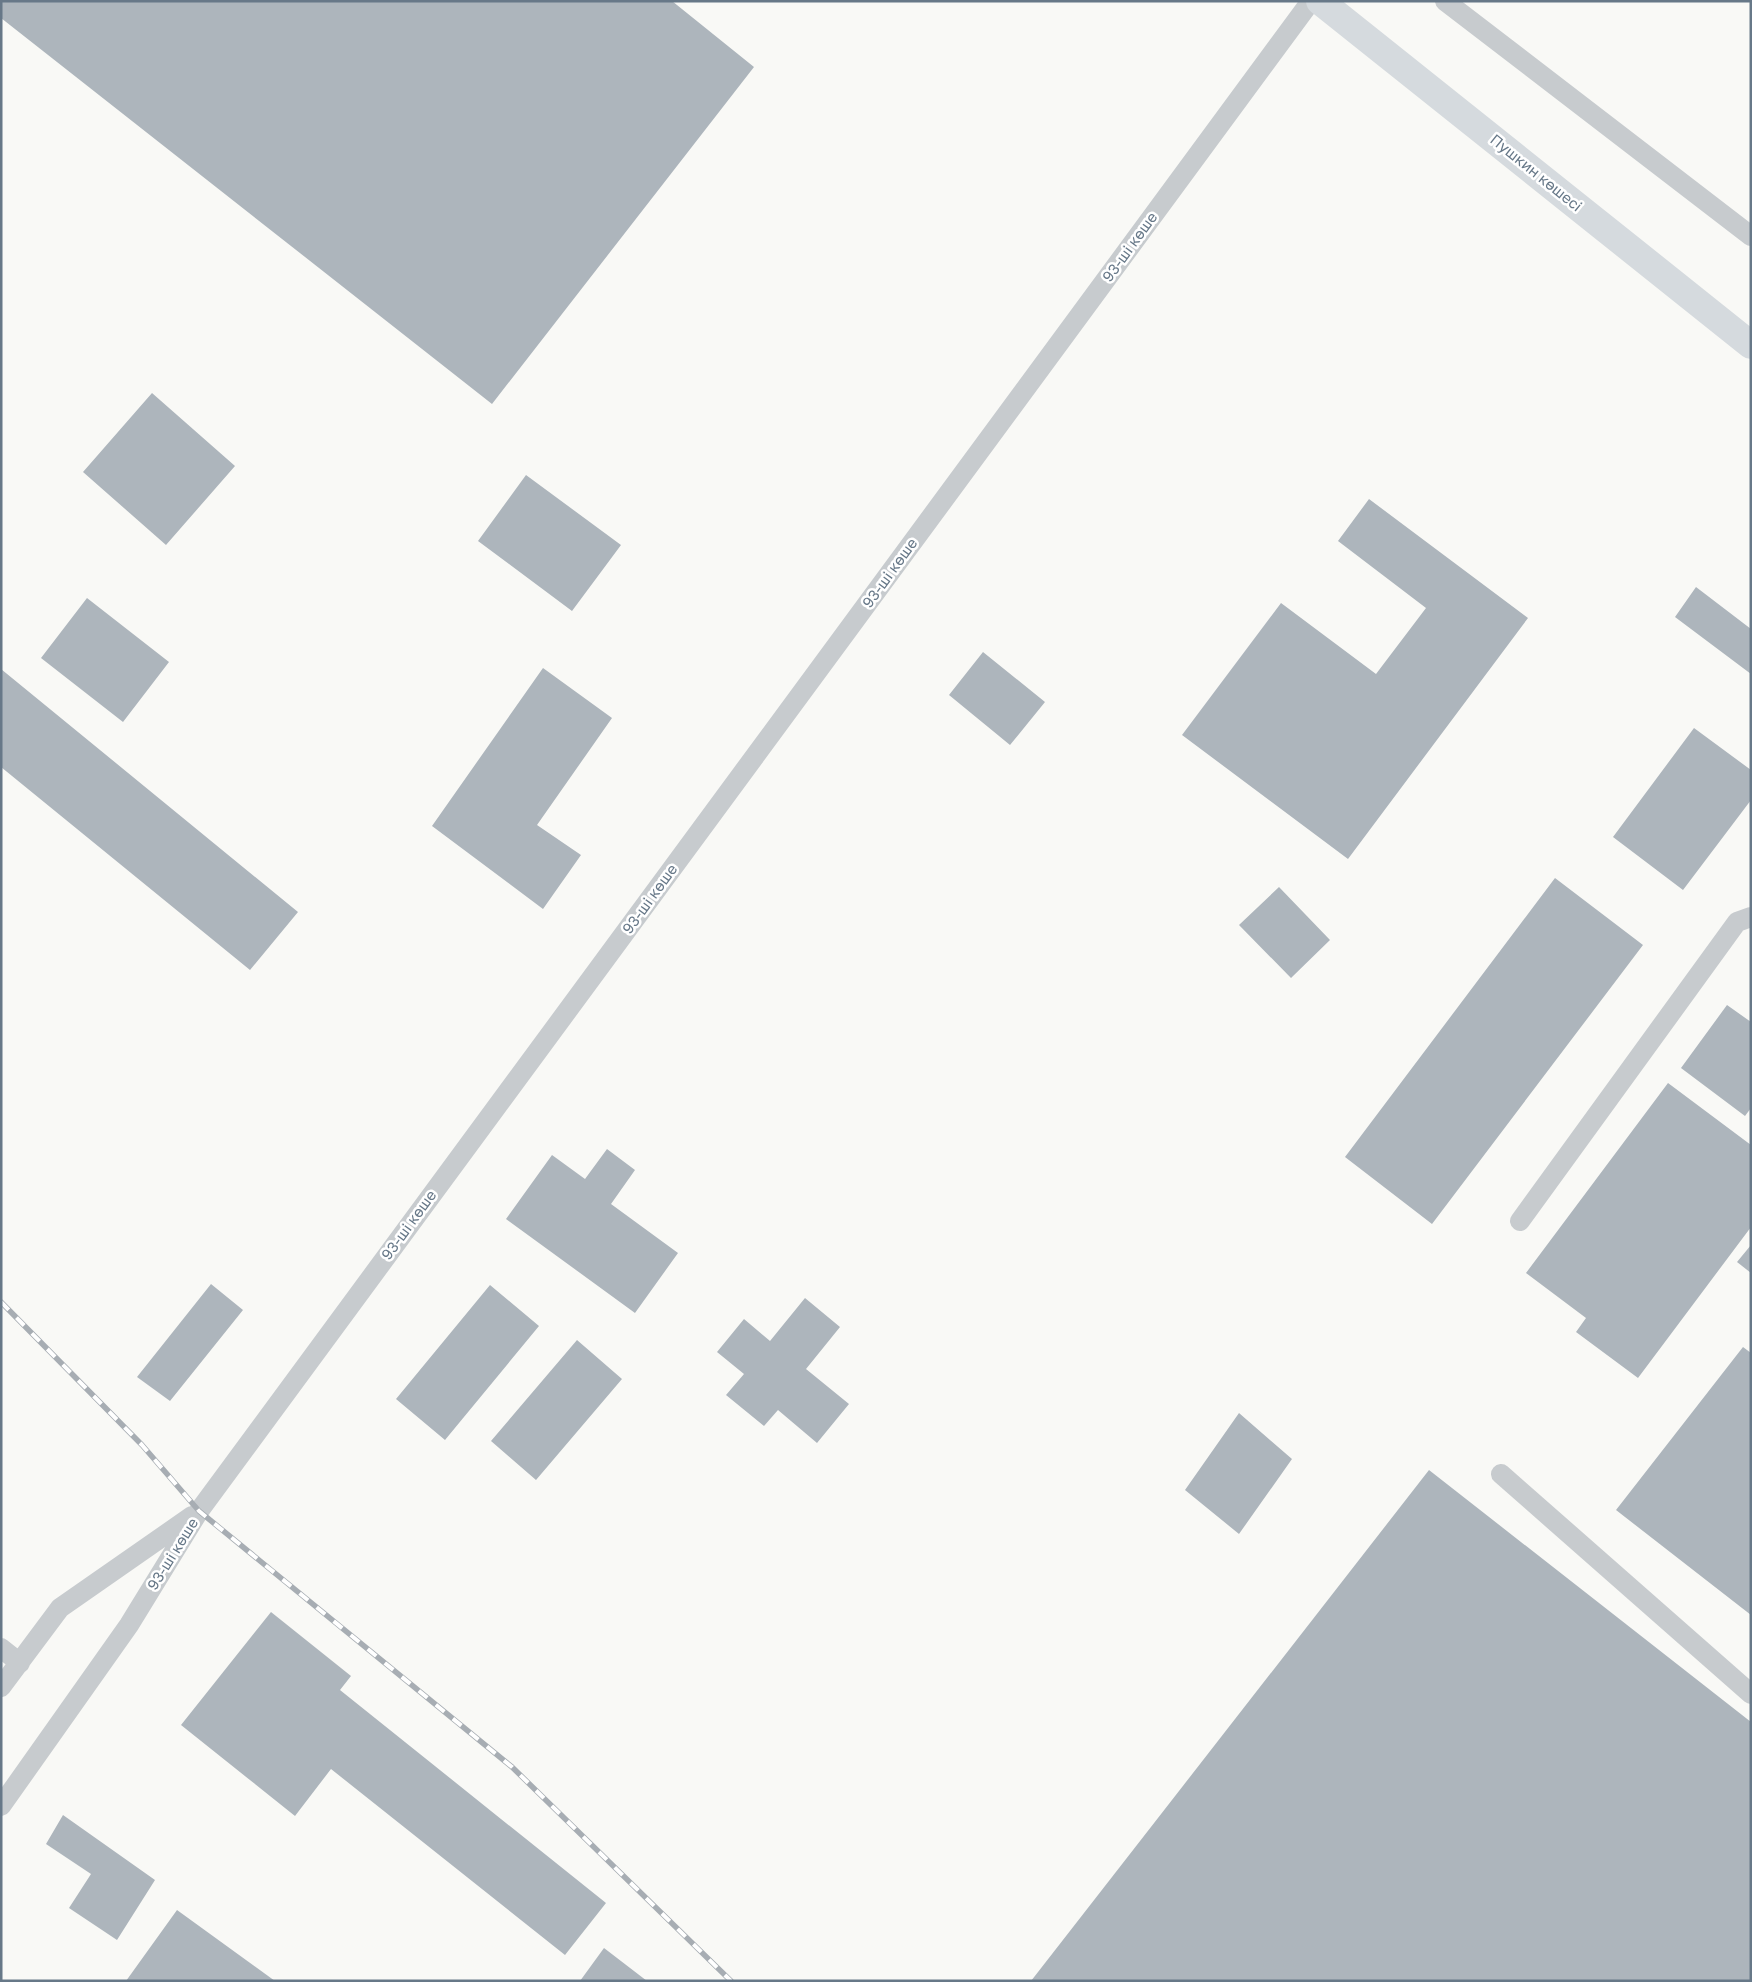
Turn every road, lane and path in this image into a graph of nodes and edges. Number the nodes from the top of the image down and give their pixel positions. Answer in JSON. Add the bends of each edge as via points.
{"nodes":[{"id":1,"x":1311,"y":1,"type":"edge"},
{"id":2,"x":1320,"y":1,"type":"edge"},
{"id":3,"x":1445,"y":1,"type":"edge"},
{"id":4,"x":1751,"y":236,"type":"edge"},
{"id":5,"x":1751,"y":345,"type":"edge"},
{"id":6,"x":1751,"y":917,"type":"edge"},
{"id":7,"x":1520,"y":1221,"type":"dead end"},
{"id":8,"x":1501,"y":1474,"type":"dead end"},
{"id":9,"x":199,"y":1511,"type":"junction"},
{"id":10,"x":1,"y":1648,"type":"edge"},
{"id":11,"x":20,"y":1663,"type":"junction"},
{"id":12,"x":1,"y":1687,"type":"edge"},
{"id":13,"x":1751,"y":1694,"type":"edge"},
{"id":14,"x":1,"y":1806,"type":"edge"}],
"edges":[{"from":1,"to":9,"type":"lane","name":"93-ші көше"},
{"from":2,"to":5,"type":"main road","name":"Пушкин көшесі"},
{"from":3,"to":4,"type":"lane"},
{"from":6,"to":7,"type":"lane","via":[[1737,922]]},
{"from":8,"to":13,"type":"lane"},
{"from":9,"to":11,"type":"lane","via":[[60,1608]]},
{"from":9,"to":14,"type":"lane","name":"93-ші көше","via":[[129,1625]]},
{"from":10,"to":11,"type":"lane"},
{"from":11,"to":12,"type":"lane"}]}
